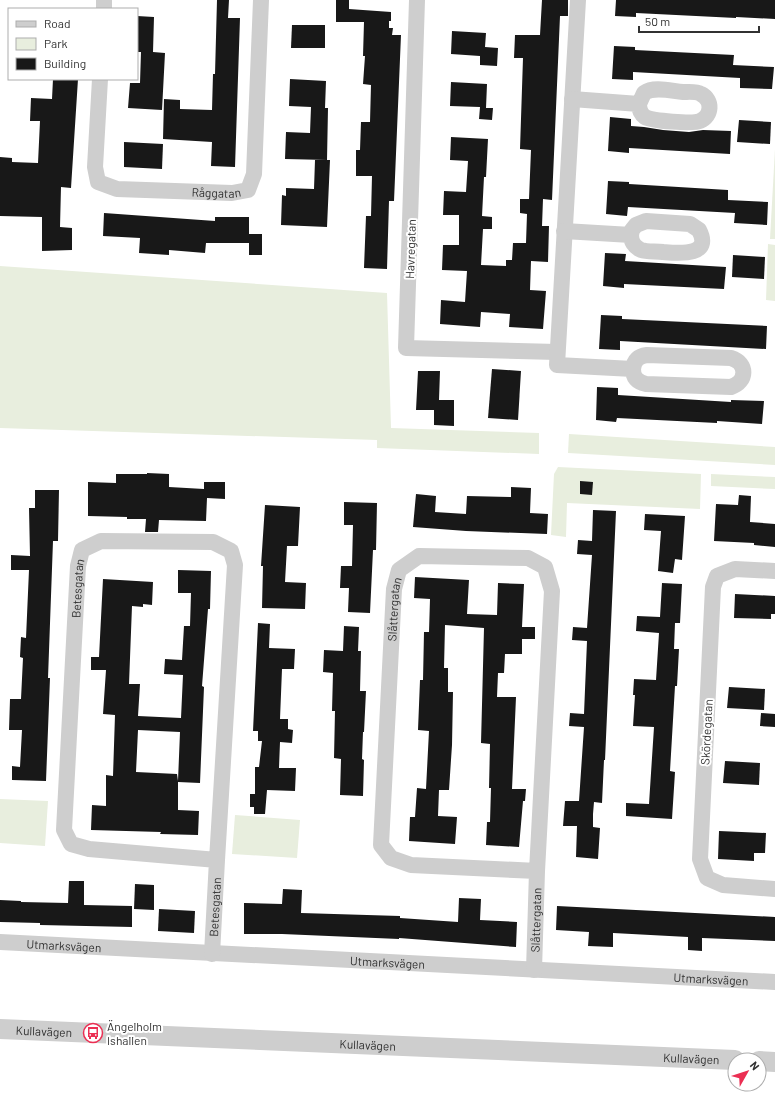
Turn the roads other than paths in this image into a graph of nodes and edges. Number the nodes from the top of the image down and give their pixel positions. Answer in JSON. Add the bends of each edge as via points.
{"nodes":[{"id":1,"x":261,"y":0,"type":"edge"},
{"id":2,"x":417,"y":0,"type":"edge"},
{"id":3,"x":578,"y":0,"type":"edge"},
{"id":4,"x":100,"y":80,"type":"edge"},
{"id":5,"x":572,"y":99,"type":"junction"},
{"id":6,"x":639,"y":104,"type":"dead end"},
{"id":7,"x":564,"y":231,"type":"junction"},
{"id":8,"x":631,"y":235,"type":"dead end"},
{"id":9,"x":557,"y":352,"type":"junction"},
{"id":10,"x":633,"y":369,"type":"junction"},
{"id":11,"x":775,"y":571,"type":"edge"},
{"id":12,"x":216,"y":860,"type":"junction"},
{"id":13,"x":538,"y":871,"type":"junction"},
{"id":14,"x":775,"y":889,"type":"edge"},
{"id":15,"x":0,"y":942,"type":"edge"},
{"id":16,"x":212,"y":954,"type":"junction"},
{"id":17,"x":534,"y":970,"type":"junction"},
{"id":18,"x":775,"y":982,"type":"edge"},
{"id":19,"x":0,"y":1029,"type":"edge"},
{"id":20,"x":727,"y":1060,"type":"edge"}],
"edges":[{"from":1,"to":4,"type":"street","name":"Råggatan","via":[[254,174],[248,190],[232,193],[117,188],[98,182],[95,167]]},
{"from":2,"to":9,"type":"street","name":"Havregatan","via":[[406,348]]},
{"from":3,"to":5,"type":"street"},
{"from":5,"to":6,"type":"street"},
{"from":5,"to":7,"type":"street"},
{"from":7,"to":8,"type":"street"},
{"from":7,"to":9,"type":"street"},
{"from":9,"to":10,"type":"street","via":[[556,364]]},
{"from":10,"to":10,"type":"street","via":[[634,377],[639,382],[660,385],[731,387],[740,382],[744,374],[740,363],[731,358],[647,355],[638,358]]},
{"from":11,"to":14,"type":"street","name":"Skördegatan","via":[[735,569],[717,576],[713,587],[700,859],[707,878],[723,885]]},
{"from":12,"to":12,"type":"street","name":"Betesgatan","via":[[235,565],[231,551],[213,542],[102,541],[82,550],[78,566],[64,830],[71,844],[89,849]]},
{"from":12,"to":16,"type":"street","name":"Betesgatan"},
{"from":13,"to":13,"type":"street","name":"Slåttergatan","via":[[552,591],[545,567],[528,558],[419,556],[399,570],[394,589],[381,845],[391,858],[411,865]]},
{"from":13,"to":17,"type":"street","name":"Slåttergatan"},
{"from":15,"to":16,"type":"street","name":"Utmarksvägen"},
{"from":16,"to":17,"type":"street","name":"Utmarksvägen"},
{"from":17,"to":18,"type":"street","name":"Utmarksvägen"},
{"from":19,"to":20,"type":"street","name":"Kullavägen"}]}
